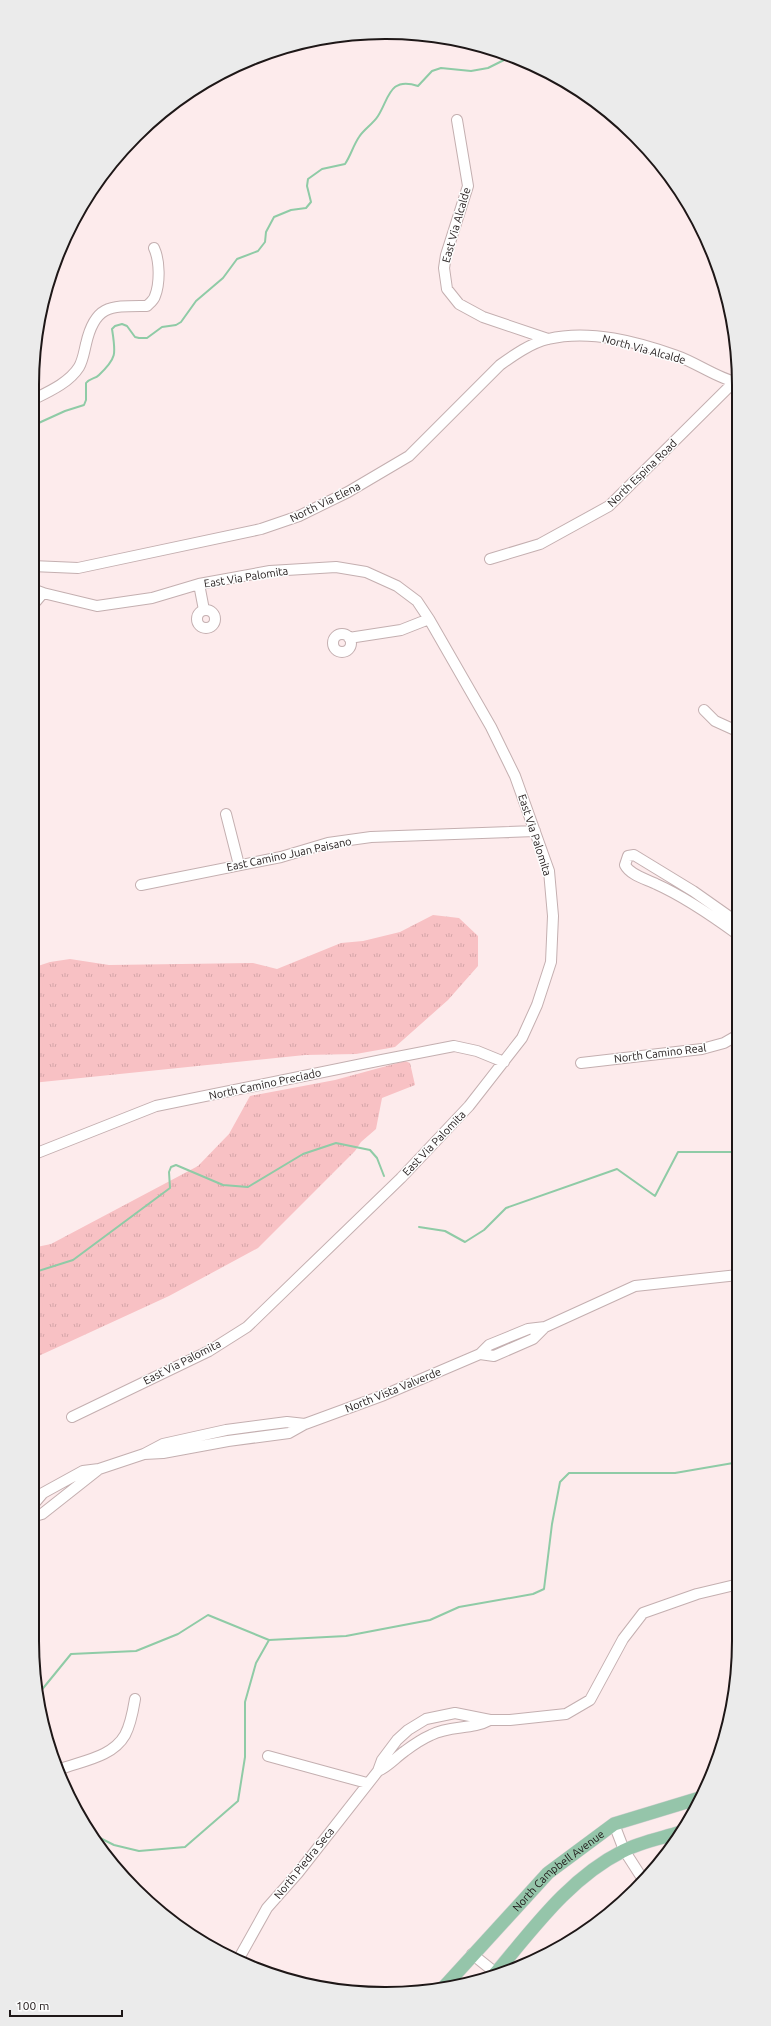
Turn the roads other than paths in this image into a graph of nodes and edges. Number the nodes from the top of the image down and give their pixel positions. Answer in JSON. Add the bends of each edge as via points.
{"nodes":[{"id":1,"x":457,"y":120,"type":"dead end"},
{"id":2,"x":154,"y":248,"type":"dead end"},
{"id":3,"x":548,"y":339,"type":"junction"},
{"id":4,"x":732,"y":381,"type":"edge"},
{"id":5,"x":732,"y":385,"type":"edge"},
{"id":6,"x":39,"y":396,"type":"edge"},
{"id":7,"x":490,"y":559,"type":"dead end"},
{"id":8,"x":39,"y":566,"type":"edge"},
{"id":9,"x":199,"y":584,"type":"junction"},
{"id":10,"x":39,"y":592,"type":"edge"},
{"id":11,"x":43,"y":593,"type":"junction"},
{"id":12,"x":39,"y":598,"type":"edge"},
{"id":13,"x":204,"y":610,"type":"dead end"},
{"id":14,"x":429,"y":619,"type":"junction"},
{"id":15,"x":349,"y":638,"type":"dead end"},
{"id":16,"x":704,"y":710,"type":"dead end"},
{"id":17,"x":732,"y":730,"type":"edge"},
{"id":18,"x":226,"y":814,"type":"dead end"},
{"id":19,"x":535,"y":832,"type":"junction"},
{"id":20,"x":239,"y":865,"type":"junction"},
{"id":21,"x":141,"y":885,"type":"dead end"},
{"id":22,"x":732,"y":919,"type":"edge"},
{"id":23,"x":732,"y":930,"type":"edge"},
{"id":24,"x":732,"y":1038,"type":"edge"},
{"id":25,"x":504,"y":1062,"type":"junction"},
{"id":26,"x":581,"y":1063,"type":"dead end"},
{"id":27,"x":39,"y":1152,"type":"edge"},
{"id":28,"x":732,"y":1276,"type":"edge"},
{"id":29,"x":72,"y":1417,"type":"dead end"},
{"id":30,"x":99,"y":1469,"type":"junction"},
{"id":31,"x":39,"y":1498,"type":"edge"},
{"id":32,"x":39,"y":1515,"type":"edge"},
{"id":33,"x":732,"y":1586,"type":"edge"},
{"id":34,"x":135,"y":1699,"type":"dead end"},
{"id":35,"x":490,"y":1720,"type":"junction"},
{"id":36,"x":268,"y":1756,"type":"dead end"},
{"id":37,"x":63,"y":1768,"type":"edge"},
{"id":38,"x":378,"y":1771,"type":"junction"},
{"id":39,"x":367,"y":1783,"type":"junction"},
{"id":40,"x":693,"y":1800,"type":"edge"},
{"id":41,"x":614,"y":1824,"type":"junction"},
{"id":42,"x":673,"y":1835,"type":"edge"},
{"id":43,"x":624,"y":1850,"type":"junction"},
{"id":44,"x":640,"y":1875,"type":"edge"},
{"id":45,"x":472,"y":1954,"type":"junction"},
{"id":46,"x":241,"y":1955,"type":"edge"},
{"id":47,"x":500,"y":1968,"type":"edge"},
{"id":48,"x":491,"y":1971,"type":"edge"},
{"id":49,"x":449,"y":1981,"type":"edge"}],
"edges":[{"from":1,"to":3,"type":"street","name":"East Via Alcalde","via":[[468,186],[446,255],[444,268],[447,289],[459,304],[483,317]]},
{"from":2,"to":6,"type":"street","via":[[158,257],[158,276],[156,296],[153,300],[147,306],[113,307],[103,311],[91,325],[84,357],[73,374]]},
{"from":3,"to":4,"type":"street","name":"North Via Alcalde","via":[[592,335],[632,344],[678,356]]},
{"from":3,"to":8,"type":"street","name":"North Via Elena","via":[[516,354],[500,365],[409,456],[348,492],[299,516],[261,529],[78,568]]},
{"from":5,"to":7,"type":"street","name":"North Espina Road","via":[[609,506],[540,544]]},
{"from":9,"to":11,"type":"street","name":"East Via Palomita","via":[[152,598],[97,606]]},
{"from":9,"to":13,"type":"street"},
{"from":9,"to":14,"type":"street","name":"East Via Palomita","via":[[270,571],[336,567],[351,569],[366,572],[397,586],[417,601]]},
{"from":10,"to":11,"type":"street","name":"East Via Palomita"},
{"from":11,"to":12,"type":"street"},
{"from":14,"to":15,"type":"street","via":[[400,630]]},
{"from":14,"to":19,"type":"street","name":"East Via Palomita","via":[[491,727],[515,776]]},
{"from":16,"to":17,"type":"street","via":[[715,721]]},
{"from":18,"to":20,"type":"street"},
{"from":19,"to":20,"type":"street","name":"East Camino Juan Paisano","via":[[371,837],[328,843],[282,857]]},
{"from":19,"to":25,"type":"street","name":"East Via Palomita","via":[[549,871],[553,916],[551,962],[537,1005],[522,1038]]},
{"from":20,"to":21,"type":"street","name":"East Camino Juan Paisano"},
{"from":22,"to":23,"type":"street","via":[[657,868],[634,855],[628,856],[625,865],[632,872],[678,894]]},
{"from":24,"to":26,"type":"street","name":"North Camino Real","via":[[702,1049]]},
{"from":25,"to":27,"type":"street","name":"North Camino Preciado","via":[[478,1051],[454,1046],[156,1106]]},
{"from":25,"to":29,"type":"street","name":"East Via Palomita","via":[[469,1106],[401,1178],[247,1327],[209,1351]]},
{"from":28,"to":30,"type":"street","name":"North Vista Valverde","via":[[635,1286],[545,1327],[528,1328],[489,1345],[480,1354],[384,1395],[305,1424],[287,1422],[226,1430],[163,1444],[144,1454]]},
{"from":30,"to":31,"type":"street","name":"North Vista Valverde","via":[[83,1471],[61,1482]]},
{"from":30,"to":32,"type":"street","name":"North Vista Valverde"},
{"from":33,"to":35,"type":"street","name":"North Piedra Seca","via":[[697,1594],[643,1613],[623,1640],[590,1700],[566,1714]]},
{"from":34,"to":37,"type":"street","via":[[129,1727],[117,1746]]},
{"from":35,"to":38,"type":"street","name":"North Piedra Seca","via":[[481,1725],[432,1734]]},
{"from":35,"to":38,"type":"street","name":"North Piedra Seca","via":[[454,1713],[426,1719],[397,1740],[382,1760]]},
{"from":36,"to":39,"type":"street"},
{"from":38,"to":39,"type":"street","name":"North Piedra Seca"},
{"from":39,"to":46,"type":"street","name":"North Piedra Seca","via":[[298,1873],[267,1908]]},
{"from":40,"to":41,"type":"main road","name":"North Campbell Avenue"},
{"from":41,"to":43,"type":"street"},
{"from":41,"to":45,"type":"main road","name":"North Campbell Avenue","via":[[548,1873]]},
{"from":42,"to":43,"type":"main road","name":"North Campbell Avenue"},
{"from":43,"to":44,"type":"street"},
{"from":43,"to":47,"type":"main road","name":"North Campbell Avenue","via":[[593,1869],[550,1908]]},
{"from":45,"to":48,"type":"street"},
{"from":45,"to":49,"type":"main road","name":"North Campbell Avenue"}]}
